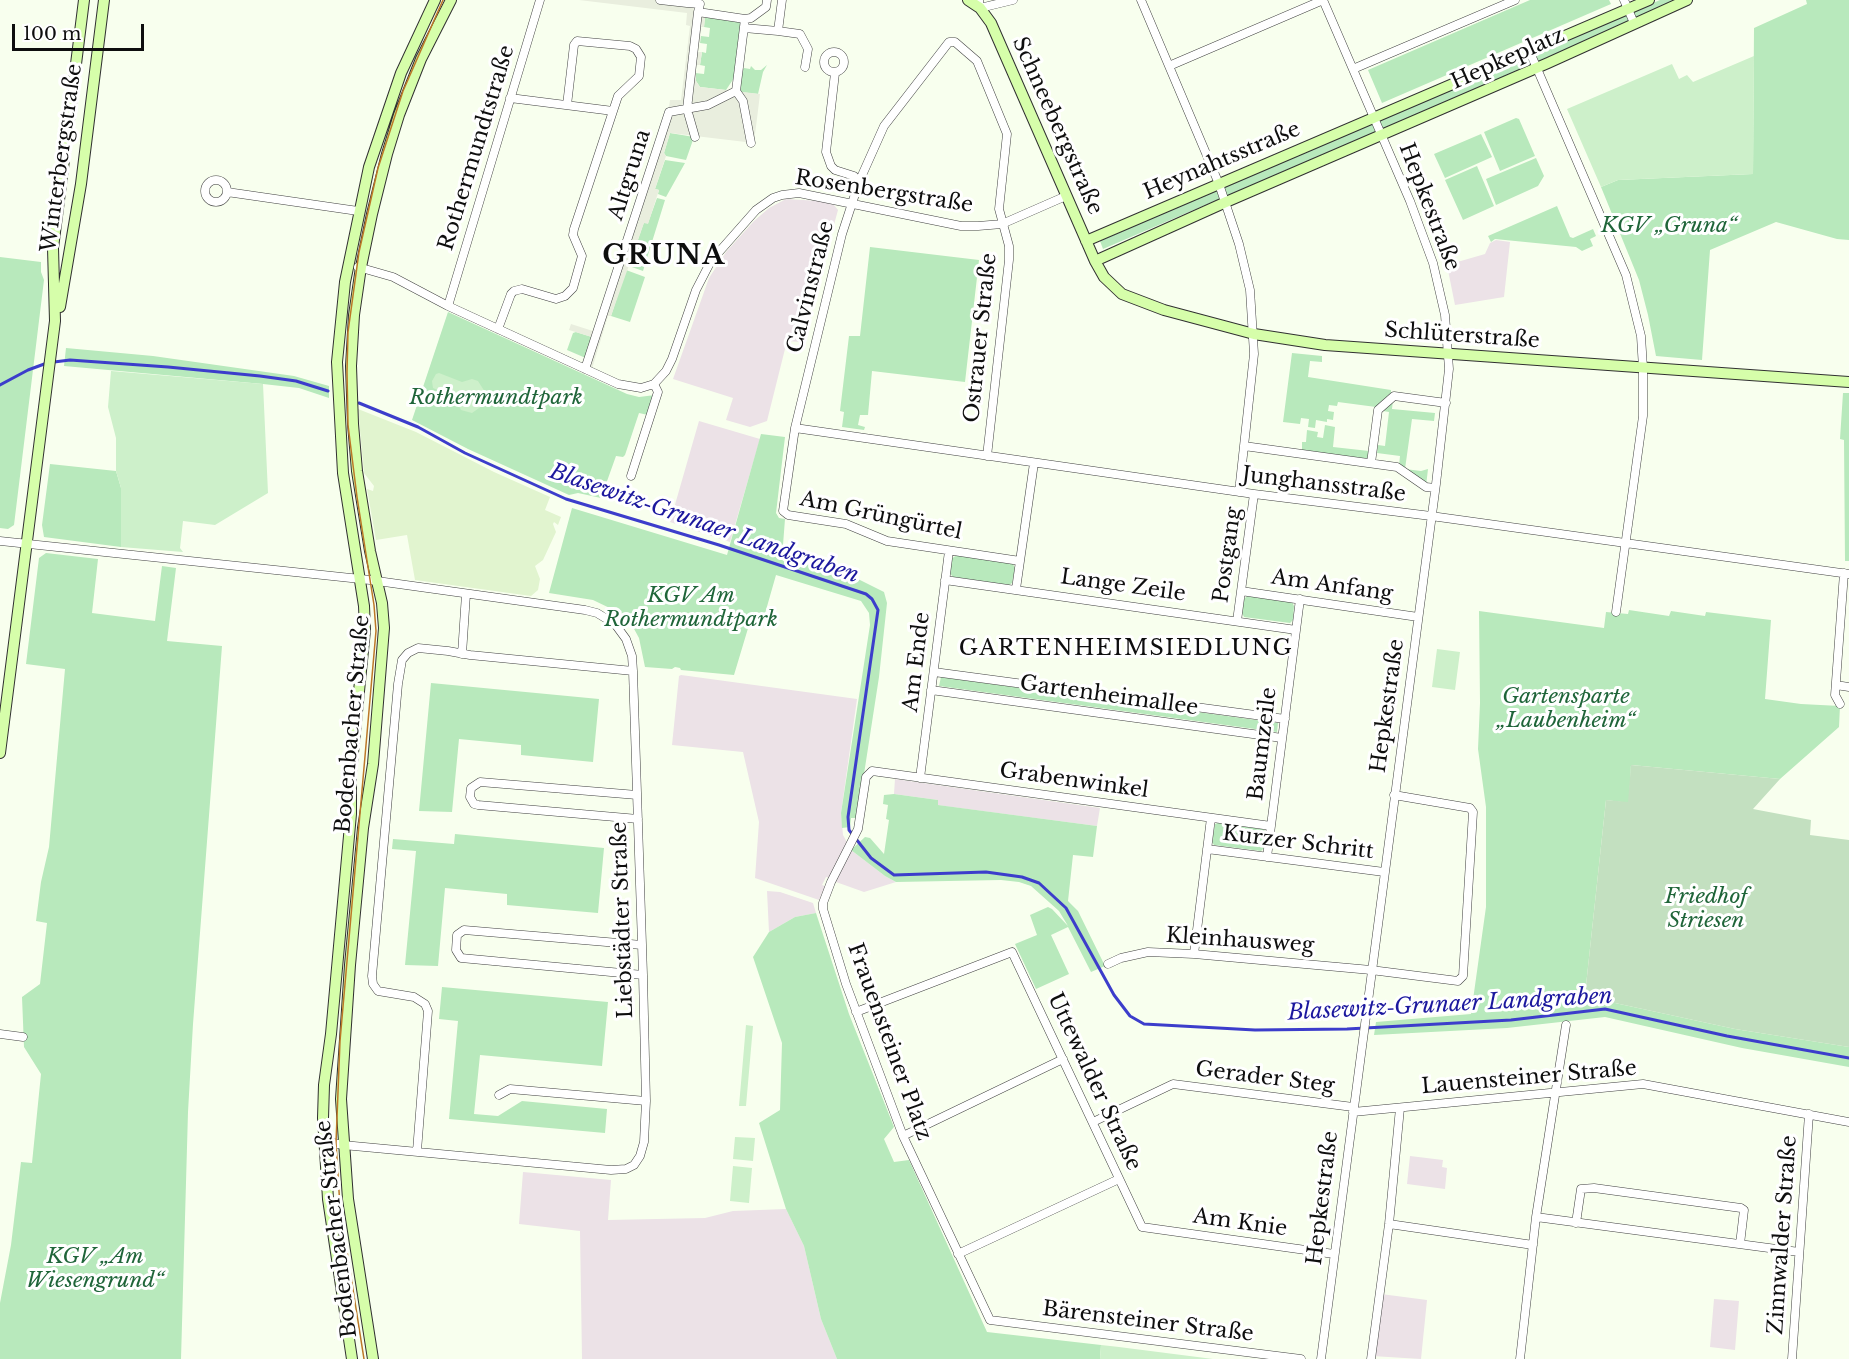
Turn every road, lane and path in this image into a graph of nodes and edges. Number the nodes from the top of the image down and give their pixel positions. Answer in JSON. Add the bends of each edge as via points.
{"nodes":[{"id":1,"x":84,"y":0,"type":"edge"},
{"id":2,"x":104,"y":0,"type":"edge"},
{"id":3,"x":435,"y":0,"type":"edge"},
{"id":4,"x":451,"y":0,"type":"edge"},
{"id":5,"x":540,"y":0,"type":"edge"},
{"id":6,"x":660,"y":0,"type":"edge"},
{"id":7,"x":968,"y":0,"type":"edge"},
{"id":8,"x":1013,"y":0,"type":"edge"},
{"id":9,"x":1141,"y":0,"type":"edge"},
{"id":10,"x":1323,"y":0,"type":"edge"},
{"id":11,"x":1515,"y":0,"type":"edge"},
{"id":12,"x":1649,"y":0,"type":"edge"},
{"id":13,"x":1687,"y":0,"type":"edge"},
{"id":14,"x":687,"y":1,"type":"edge"},
{"id":15,"x":782,"y":2,"type":"edge"},
{"id":16,"x":767,"y":4,"type":"edge"},
{"id":17,"x":980,"y":4,"type":"edge"},
{"id":18,"x":1626,"y":4,"type":"edge"},
{"id":19,"x":698,"y":12,"type":"junction"},
{"id":20,"x":745,"y":19,"type":"junction"},
{"id":21,"x":1634,"y":23,"type":"junction"},
{"id":22,"x":744,"y":28,"type":"junction"},
{"id":23,"x":778,"y":31,"type":"junction"},
{"id":24,"x":1529,"y":50,"type":"junction"},
{"id":25,"x":1169,"y":66,"type":"junction"},
{"id":26,"x":805,"y":68,"type":"dead end"},
{"id":27,"x":1537,"y":68,"type":"junction"},
{"id":28,"x":1353,"y":69,"type":"junction"},
{"id":29,"x":835,"y":73,"type":"dead end"},
{"id":30,"x":736,"y":92,"type":"junction"},
{"id":31,"x":510,"y":98,"type":"junction"},
{"id":32,"x":567,"y":105,"type":"junction"},
{"id":33,"x":687,"y":109,"type":"junction"},
{"id":34,"x":613,"y":111,"type":"junction"},
{"id":35,"x":1374,"y":117,"type":"junction"},
{"id":36,"x":1382,"y":135,"type":"junction"},
{"id":37,"x":695,"y":137,"type":"dead end"},
{"id":38,"x":751,"y":143,"type":"dead end"},
{"id":39,"x":859,"y":182,"type":"junction"},
{"id":40,"x":1219,"y":184,"type":"junction"},
{"id":41,"x":227,"y":192,"type":"dead end"},
{"id":42,"x":1066,"y":196,"type":"junction"},
{"id":43,"x":1226,"y":202,"type":"junction"},
{"id":44,"x":852,"y":203,"type":"junction"},
{"id":45,"x":358,"y":212,"type":"junction"},
{"id":46,"x":1002,"y":224,"type":"junction"},
{"id":47,"x":1086,"y":241,"type":"junction"},
{"id":48,"x":1095,"y":261,"type":"junction"},
{"id":49,"x":348,"y":265,"type":"junction"},
{"id":50,"x":361,"y":267,"type":"junction"},
{"id":51,"x":448,"y":306,"type":"junction"},
{"id":52,"x":55,"y":321,"type":"junction"},
{"id":53,"x":498,"y":329,"type":"junction"},
{"id":54,"x":1254,"y":334,"type":"junction"},
{"id":55,"x":1448,"y":354,"type":"junction"},
{"id":56,"x":1643,"y":368,"type":"junction"},
{"id":57,"x":585,"y":369,"type":"junction"},
{"id":58,"x":1849,"y":382,"type":"edge"},
{"id":59,"x":654,"y":384,"type":"junction"},
{"id":60,"x":1446,"y":403,"type":"junction"},
{"id":61,"x":795,"y":428,"type":"junction"},
{"id":62,"x":1244,"y":446,"type":"junction"},
{"id":63,"x":987,"y":456,"type":"junction"},
{"id":64,"x":1034,"y":463,"type":"junction"},
{"id":65,"x":1371,"y":464,"type":"junction"},
{"id":66,"x":631,"y":476,"type":"dead end"},
{"id":67,"x":1435,"y":488,"type":"junction"},
{"id":68,"x":1239,"y":492,"type":"junction"},
{"id":69,"x":1254,"y":495,"type":"junction"},
{"id":70,"x":1431,"y":516,"type":"junction"},
{"id":71,"x":0,"y":541,"type":"edge"},
{"id":72,"x":1626,"y":543,"type":"junction"},
{"id":73,"x":26,"y":544,"type":"junction"},
{"id":74,"x":949,"y":550,"type":"junction"},
{"id":75,"x":1020,"y":561,"type":"junction"},
{"id":76,"x":1846,"y":573,"type":"edge"},
{"id":77,"x":360,"y":579,"type":"junction"},
{"id":78,"x":945,"y":580,"type":"junction"},
{"id":79,"x":377,"y":581,"type":"junction"},
{"id":80,"x":1016,"y":589,"type":"junction"},
{"id":81,"x":1241,"y":591,"type":"junction"},
{"id":82,"x":466,"y":594,"type":"junction"},
{"id":83,"x":1300,"y":600,"type":"junction"},
{"id":84,"x":1616,"y":612,"type":"dead end"},
{"id":85,"x":1418,"y":617,"type":"junction"},
{"id":86,"x":1237,"y":621,"type":"junction"},
{"id":87,"x":1296,"y":630,"type":"junction"},
{"id":88,"x":462,"y":654,"type":"junction"},
{"id":89,"x":633,"y":671,"type":"junction"},
{"id":90,"x":934,"y":672,"type":"junction"},
{"id":91,"x":1836,"y":685,"type":"junction"},
{"id":92,"x":1849,"y":687,"type":"edge"},
{"id":93,"x":931,"y":690,"type":"junction"},
{"id":94,"x":1840,"y":704,"type":"dead end"},
{"id":95,"x":3,"y":708,"type":"edge"},
{"id":96,"x":1285,"y":718,"type":"junction"},
{"id":97,"x":1282,"y":738,"type":"junction"},
{"id":98,"x":0,"y":753,"type":"edge"},
{"id":99,"x":872,"y":771,"type":"joint"},
{"id":100,"x":920,"y":778,"type":"junction"},
{"id":101,"x":637,"y":795,"type":"junction"},
{"id":102,"x":1394,"y":795,"type":"junction"},
{"id":103,"x":1211,"y":818,"type":"junction"},
{"id":104,"x":638,"y":819,"type":"junction"},
{"id":105,"x":1271,"y":826,"type":"junction"},
{"id":106,"x":1207,"y":849,"type":"junction"},
{"id":107,"x":1267,"y":857,"type":"junction"},
{"id":108,"x":1384,"y":872,"type":"junction"},
{"id":109,"x":642,"y":945,"type":"junction"},
{"id":110,"x":1194,"y":954,"type":"junction"},
{"id":111,"x":1107,"y":964,"type":"dead end"},
{"id":112,"x":1371,"y":970,"type":"junction"},
{"id":113,"x":643,"y":975,"type":"junction"},
{"id":114,"x":856,"y":1012,"type":"junction"},
{"id":115,"x":1566,"y":1025,"type":"dead end"},
{"id":116,"x":0,"y":1034,"type":"edge"},
{"id":117,"x":23,"y":1036,"type":"dead end"},
{"id":118,"x":1063,"y":1059,"type":"junction"},
{"id":119,"x":1555,"y":1093,"type":"junction"},
{"id":120,"x":499,"y":1095,"type":"dead end"},
{"id":121,"x":646,"y":1101,"type":"junction"},
{"id":122,"x":1400,"y":1108,"type":"junction"},
{"id":123,"x":1353,"y":1110,"type":"junction"},
{"id":124,"x":1809,"y":1114,"type":"junction"},
{"id":125,"x":1093,"y":1122,"type":"junction"},
{"id":126,"x":1849,"y":1122,"type":"edge"},
{"id":127,"x":903,"y":1136,"type":"junction"},
{"id":128,"x":324,"y":1142,"type":"junction"},
{"id":129,"x":343,"y":1145,"type":"junction"},
{"id":130,"x":417,"y":1151,"type":"junction"},
{"id":131,"x":1119,"y":1179,"type":"junction"},
{"id":132,"x":1536,"y":1218,"type":"junction"},
{"id":133,"x":1576,"y":1223,"type":"junction"},
{"id":134,"x":1389,"y":1224,"type":"junction"},
{"id":135,"x":1142,"y":1227,"type":"joint"},
{"id":136,"x":1740,"y":1244,"type":"junction"},
{"id":137,"x":1533,"y":1245,"type":"junction"},
{"id":138,"x":1799,"y":1252,"type":"junction"},
{"id":139,"x":958,"y":1254,"type":"junction"},
{"id":140,"x":1334,"y":1254,"type":"junction"},
{"id":141,"x":990,"y":1320,"type":"joint"},
{"id":142,"x":352,"y":1359,"type":"edge"},
{"id":143,"x":373,"y":1359,"type":"edge"},
{"id":144,"x":1301,"y":1359,"type":"edge"},
{"id":145,"x":1320,"y":1359,"type":"edge"},
{"id":146,"x":1371,"y":1359,"type":"edge"},
{"id":147,"x":1520,"y":1359,"type":"edge"},
{"id":148,"x":1792,"y":1359,"type":"edge"}],
"edges":[{"from":1,"to":52,"type":"street","name":"Winterbergstraße","via":[[53,248]]},
{"from":2,"to":52,"type":"street","name":"Winterbergstraße","via":[[81,184]]},
{"from":3,"to":45,"type":"street","name":"Bodenbacher Straße","via":[[395,89]]},
{"from":4,"to":50,"type":"street","name":"Bodenbacher Straße","via":[[421,58],[399,115]]},
{"from":5,"to":31,"type":"street","name":"Rothermundtstraße"},
{"from":6,"to":14,"type":"street"},
{"from":7,"to":17,"type":"street"},
{"from":8,"to":17,"type":"street"},
{"from":9,"to":25,"type":"street"},
{"from":10,"to":25,"type":"street"},
{"from":10,"to":28,"type":"street","name":"Hepkestraße"},
{"from":11,"to":28,"type":"street"},
{"from":12,"to":18,"type":"street","name":"Hepkeplatz"},
{"from":13,"to":21,"type":"street","name":"Hepkeplatz"},
{"from":14,"to":19,"type":"street","via":[[700,4]]},
{"from":15,"to":16,"type":"street"},
{"from":15,"to":23,"type":"street"},
{"from":16,"to":20,"type":"street"},
{"from":17,"to":42,"type":"street","name":"Schneebergstraße"},
{"from":18,"to":21,"type":"street"},
{"from":18,"to":24,"type":"street","name":"Hepkeplatz"},
{"from":19,"to":20,"type":"street"},
{"from":19,"to":33,"type":"street"},
{"from":20,"to":22,"type":"street"},
{"from":21,"to":27,"type":"street","name":"Hepkeplatz"},
{"from":22,"to":23,"type":"street"},
{"from":22,"to":30,"type":"street"},
{"from":23,"to":26,"type":"street","via":[[800,34],[807,49]]},
{"from":24,"to":27,"type":"street"},
{"from":24,"to":35,"type":"street","name":"Hepkeplatz"},
{"from":25,"to":40,"type":"street"},
{"from":27,"to":36,"type":"street","name":"Hepkeplatz"},
{"from":27,"to":56,"type":"street","via":[[1629,284],[1638,318]]},
{"from":28,"to":35,"type":"street","name":"Hepkestraße"},
{"from":29,"to":39,"type":"street","via":[[826,152],[835,170],[854,176]]},
{"from":30,"to":33,"type":"street","name":"Altgruna","via":[[708,105]]},
{"from":30,"to":38,"type":"street","via":[[743,101]]},
{"from":31,"to":32,"type":"street"},
{"from":31,"to":51,"type":"street","name":"Rothermundtstraße"},
{"from":32,"to":34,"type":"street"},
{"from":32,"to":34,"type":"street","via":[[577,41],[630,46],[641,57],[639,76],[618,96]]},
{"from":33,"to":37,"type":"street"},
{"from":33,"to":57,"type":"street","name":"Altgruna","via":[[669,112]]},
{"from":34,"to":53,"type":"street","via":[[574,229],[582,256],[573,288],[556,299],[522,289],[514,291]]},
{"from":35,"to":36,"type":"street","name":"Hepkestraße"},
{"from":35,"to":40,"type":"street","name":"Heynahtsstraße"},
{"from":36,"to":43,"type":"street","name":"Heynahtsstraße"},
{"from":36,"to":55,"type":"street","name":"Hepkestraße","via":[[1436,272]]},
{"from":39,"to":44,"type":"street","name":"Calvinstraße"},
{"from":39,"to":46,"type":"street","name":"Calvinstraße","via":[[884,126],[946,44],[952,42],[976,61],[1007,131],[999,209]]},
{"from":40,"to":43,"type":"street"},
{"from":40,"to":47,"type":"street","name":"Heynahtsstraße"},
{"from":41,"to":45,"type":"street"},
{"from":42,"to":46,"type":"street","name":"Rosenbergstraße"},
{"from":42,"to":47,"type":"street","name":"Schneebergstraße"},
{"from":43,"to":48,"type":"street","name":"Heynahtsstraße"},
{"from":43,"to":54,"type":"street","via":[[1250,290]]},
{"from":44,"to":46,"type":"street","name":"Rosenbergstraße","via":[[961,226]]},
{"from":44,"to":59,"type":"street","name":"Rosenbergstraße","via":[[791,193],[773,198],[756,210],[704,274],[672,359]]},
{"from":44,"to":61,"type":"street","name":"Calvinstraße"},
{"from":45,"to":49,"type":"street","name":"Bodenbacher Straße"},
{"from":46,"to":63,"type":"street","name":"Ostrauer Straße","via":[[1009,260]]},
{"from":47,"to":48,"type":"street","name":"Schneebergstraße"},
{"from":48,"to":54,"type":"street","name":"Schlüterstraße","via":[[1104,278],[1122,294],[1164,310]]},
{"from":49,"to":50,"type":"street"},
{"from":49,"to":77,"type":"street","name":"Bodenbacher Straße","via":[[337,362],[338,404],[343,472]]},
{"from":50,"to":51,"type":"street","via":[[393,277]]},
{"from":50,"to":79,"type":"street","name":"Bodenbacher Straße","via":[[354,315],[353,424],[357,471]]},
{"from":51,"to":53,"type":"street"},
{"from":52,"to":73,"type":"street","name":"Winterbergstraße"},
{"from":53,"to":57,"type":"street"},
{"from":54,"to":55,"type":"street","name":"Schlüterstraße","via":[[1337,346]]},
{"from":54,"to":62,"type":"street"},
{"from":55,"to":56,"type":"street","name":"Schlüterstraße"},
{"from":55,"to":60,"type":"street","name":"Hepkestraße"},
{"from":56,"to":58,"type":"street","name":"Schlüterstraße"},
{"from":56,"to":72,"type":"street","via":[[1642,416]]},
{"from":57,"to":59,"type":"street","via":[[628,387]]},
{"from":59,"to":66,"type":"street","via":[[658,392]]},
{"from":60,"to":65,"type":"street","name":"Junghansstraße","via":[[1394,396],[1378,410]]},
{"from":60,"to":67,"type":"street","name":"Hepkestraße"},
{"from":61,"to":63,"type":"street","name":"Junghansstraße"},
{"from":61,"to":74,"type":"street","name":"Am Grüngürtel","via":[[784,513],[834,521],[887,541]]},
{"from":62,"to":65,"type":"street","name":"Junghansstraße"},
{"from":62,"to":68,"type":"street"},
{"from":63,"to":64,"type":"street","name":"Junghansstraße"},
{"from":64,"to":68,"type":"street","name":"Junghansstraße"},
{"from":64,"to":75,"type":"street"},
{"from":65,"to":67,"type":"street","name":"Junghansstraße","via":[[1397,467],[1426,487]]},
{"from":67,"to":70,"type":"street","name":"Hepkestraße"},
{"from":68,"to":69,"type":"street","name":"Junghansstraße"},
{"from":69,"to":70,"type":"street","name":"Junghansstraße"},
{"from":69,"to":81,"type":"street","name":"Postgang"},
{"from":70,"to":72,"type":"street","name":"Junghansstraße"},
{"from":70,"to":85,"type":"street","name":"Hepkestraße"},
{"from":71,"to":73,"type":"street"},
{"from":72,"to":76,"type":"street","name":"Junghansstraße"},
{"from":72,"to":84,"type":"street"},
{"from":73,"to":77,"type":"street","name":"Liebstädter Straße"},
{"from":73,"to":95,"type":"street","name":"Winterbergstraße"},
{"from":74,"to":75,"type":"street","name":"Am Grüngürtel"},
{"from":74,"to":78,"type":"street","name":"Am Ende"},
{"from":75,"to":80,"type":"street"},
{"from":76,"to":91,"type":"street"},
{"from":77,"to":79,"type":"street","name":"Liebstädter Straße"},
{"from":77,"to":128,"type":"street","name":"Bodenbacher Straße","via":[[365,630],[324,1085]]},
{"from":78,"to":80,"type":"street","name":"Lange Zeile"},
{"from":78,"to":90,"type":"street","name":"Am Ende"},
{"from":79,"to":82,"type":"street","name":"Liebstädter Straße"},
{"from":79,"to":129,"type":"street","name":"Bodenbacher Straße","via":[[382,603],[383,653],[343,1054]]},
{"from":80,"to":86,"type":"street","name":"Lange Zeile"},
{"from":81,"to":83,"type":"street","name":"Am Anfang"},
{"from":81,"to":86,"type":"street","name":"Postgang"},
{"from":82,"to":88,"type":"street"},
{"from":82,"to":89,"type":"street","name":"Liebstädter Straße","via":[[597,613],[622,632],[630,647]]},
{"from":83,"to":85,"type":"street","name":"Am Anfang"},
{"from":83,"to":87,"type":"street","name":"Baumzeile"},
{"from":85,"to":102,"type":"street","name":"Hepkestraße"},
{"from":86,"to":87,"type":"street","name":"Lange Zeile"},
{"from":87,"to":96,"type":"street","name":"Baumzeile"},
{"from":88,"to":89,"type":"street"},
{"from":88,"to":130,"type":"street","via":[[412,650],[402,660],[398,684],[372,976],[378,991],[414,997],[428,1011]]},
{"from":89,"to":101,"type":"street","name":"Liebstädter Straße"},
{"from":90,"to":93,"type":"street","name":"Am Ende"},
{"from":90,"to":96,"type":"street","name":"Gartenheimallee"},
{"from":91,"to":92,"type":"street"},
{"from":91,"to":94,"type":"street"},
{"from":93,"to":97,"type":"street","name":"Gartenheimallee"},
{"from":93,"to":100,"type":"street","name":"Am Ende"},
{"from":95,"to":98,"type":"street","name":"Winterbergstraße"},
{"from":96,"to":97,"type":"street","name":"Baumzeile"},
{"from":97,"to":105,"type":"street","name":"Baumzeile"},
{"from":99,"to":100,"type":"street","name":"Grabenwinkel"},
{"from":99,"to":114,"type":"street","name":"Frauensteiner Platz","via":[[866,777],[858,829],[823,903]]},
{"from":100,"to":103,"type":"street","name":"Grabenwinkel"},
{"from":101,"to":104,"type":"street","name":"Liebstädter Straße"},
{"from":101,"to":104,"type":"street","via":[[480,782],[471,788],[470,796],[478,805]]},
{"from":102,"to":108,"type":"street","name":"Hepkestraße"},
{"from":102,"to":112,"type":"street","name":"Hepkestraße","via":[[1470,808],[1473,812],[1463,976],[1458,981]]},
{"from":103,"to":105,"type":"street","name":"Grabenwinkel"},
{"from":103,"to":106,"type":"street"},
{"from":104,"to":109,"type":"street","name":"Liebstädter Straße"},
{"from":105,"to":107,"type":"street","name":"Baumzeile"},
{"from":106,"to":107,"type":"street","name":"Kurzer Schritt"},
{"from":106,"to":110,"type":"street"},
{"from":107,"to":108,"type":"street","name":"Kurzer Schritt"},
{"from":108,"to":112,"type":"street","name":"Hepkestraße"},
{"from":109,"to":113,"type":"street","name":"Liebstädter Straße"},
{"from":109,"to":113,"type":"street","via":[[464,930],[457,935],[456,950],[461,958]]},
{"from":110,"to":111,"type":"street","name":"Kleinhausweg","via":[[1148,952]]},
{"from":110,"to":112,"type":"street","name":"Kleinhausweg"},
{"from":112,"to":123,"type":"street","name":"Hepkestraße"},
{"from":113,"to":121,"type":"street","name":"Liebstädter Straße"},
{"from":114,"to":118,"type":"street","name":"Uttewalder Straße","via":[[1012,952]]},
{"from":114,"to":127,"type":"street","name":"Frauensteiner Platz"},
{"from":115,"to":119,"type":"street"},
{"from":116,"to":117,"type":"street"},
{"from":118,"to":125,"type":"street","name":"Uttewalder Straße"},
{"from":118,"to":127,"type":"street"},
{"from":119,"to":122,"type":"street","name":"Lauensteiner Straße"},
{"from":119,"to":124,"type":"street","name":"Lauensteiner Straße","via":[[1643,1084]]},
{"from":119,"to":132,"type":"street"},
{"from":120,"to":121,"type":"street","via":[[510,1089]]},
{"from":121,"to":130,"type":"street","name":"Liebstädter Straße","via":[[640,1156],[626,1169]]},
{"from":122,"to":123,"type":"street","name":"Lauensteiner Straße"},
{"from":122,"to":134,"type":"street"},
{"from":123,"to":125,"type":"street","name":"Gerader Steg","via":[[1173,1084]]},
{"from":123,"to":140,"type":"street","name":"Hepkestraße"},
{"from":124,"to":126,"type":"street","name":"Lauensteiner Straße"},
{"from":124,"to":138,"type":"street","name":"Zinnwalder Straße"},
{"from":125,"to":131,"type":"street","name":"Uttewalder Straße"},
{"from":127,"to":139,"type":"street","name":"Frauensteiner Platz"},
{"from":128,"to":129,"type":"street","name":"Liebstädter Straße"},
{"from":128,"to":142,"type":"street","name":"Bodenbacher Straße","via":[[328,1199]]},
{"from":129,"to":130,"type":"street","name":"Liebstädter Straße"},
{"from":129,"to":143,"type":"street","name":"Bodenbacher Straße"},
{"from":131,"to":135,"type":"street","name":"Uttewalder Straße"},
{"from":131,"to":139,"type":"street"},
{"from":132,"to":133,"type":"street"},
{"from":132,"to":137,"type":"street"},
{"from":133,"to":136,"type":"street"},
{"from":133,"to":136,"type":"street","via":[[1581,1188],[1612,1190],[1741,1208],[1744,1210]]},
{"from":134,"to":137,"type":"street"},
{"from":134,"to":146,"type":"street"},
{"from":135,"to":140,"type":"street","name":"Am Knie"},
{"from":136,"to":138,"type":"street"},
{"from":137,"to":147,"type":"street"},
{"from":138,"to":148,"type":"street","name":"Zinnwalder Straße"},
{"from":139,"to":141,"type":"street","name":"Frauensteiner Platz"},
{"from":140,"to":145,"type":"street","name":"Hepkestraße"},
{"from":141,"to":144,"type":"street","name":"Bärensteiner Straße"}]}
